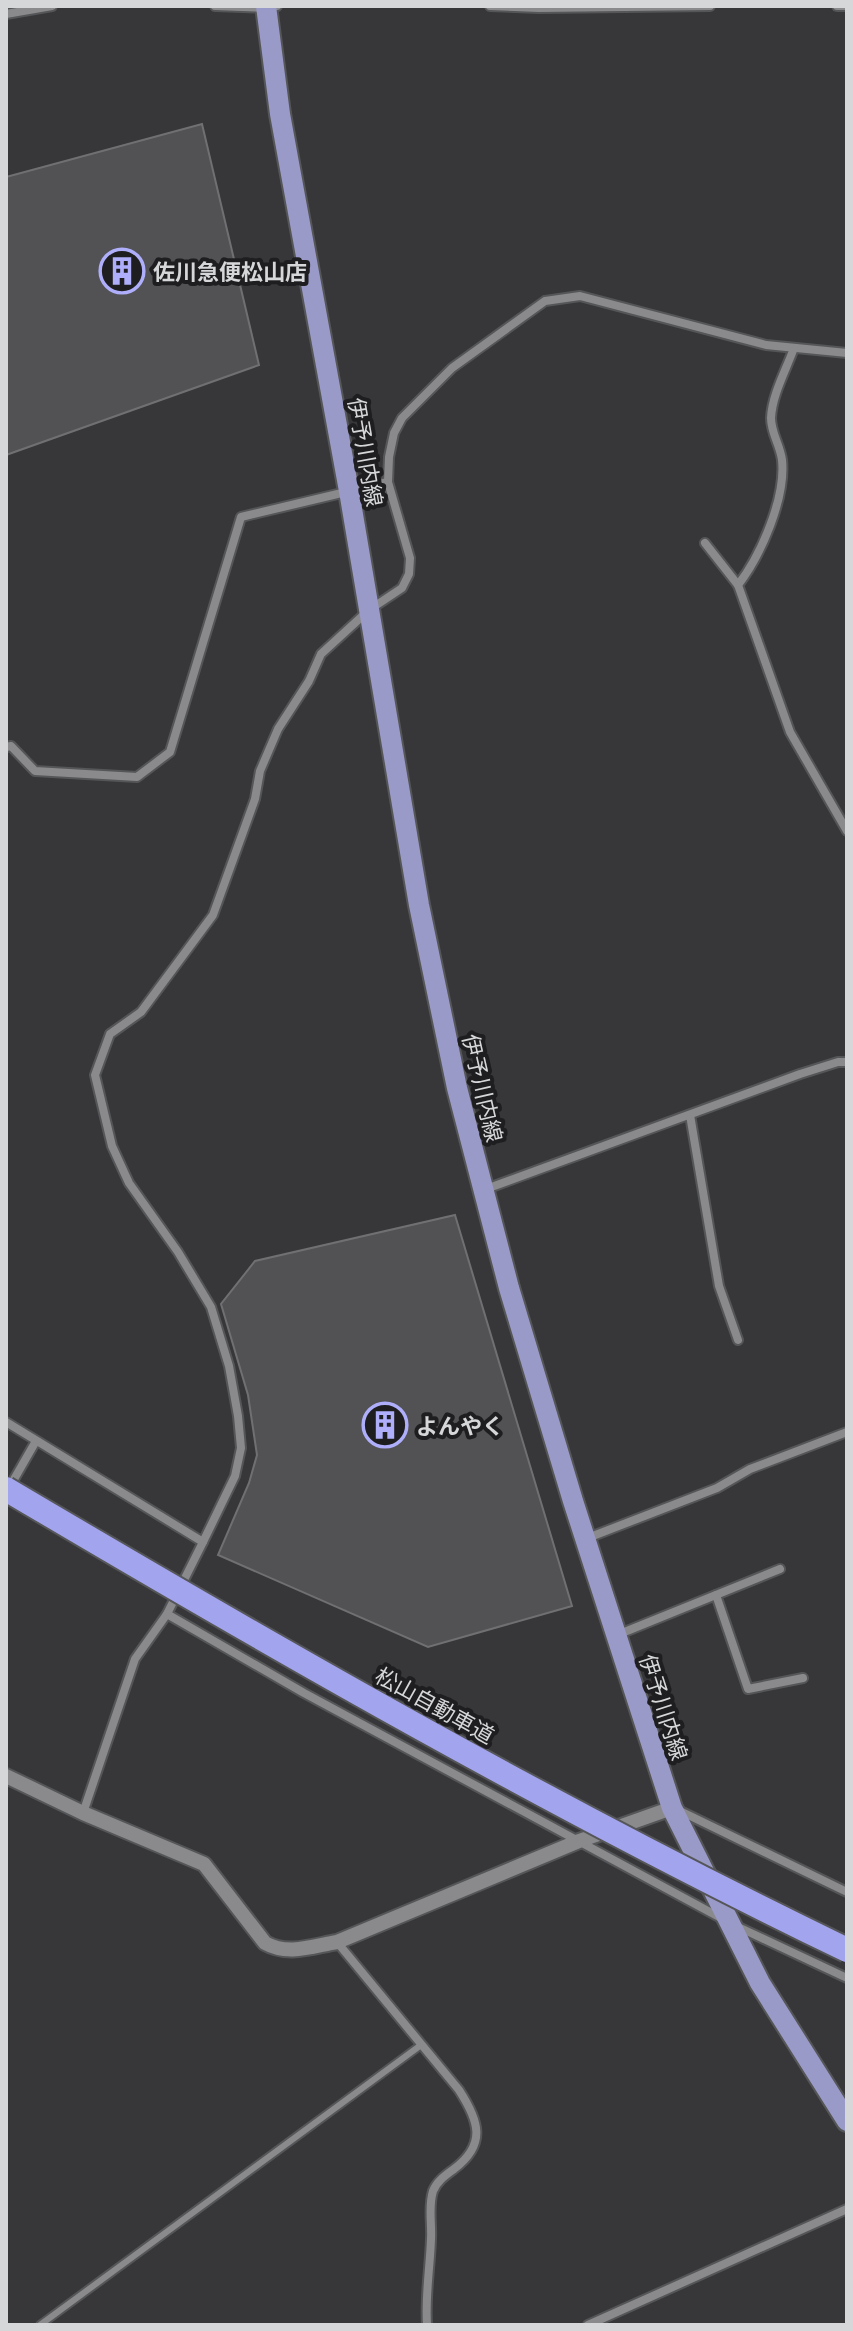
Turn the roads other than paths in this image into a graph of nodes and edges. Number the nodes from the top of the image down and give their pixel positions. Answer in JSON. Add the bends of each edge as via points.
{"nodes":[{"id":1,"x":52,"y":6,"type":"edge"},
{"id":2,"x":215,"y":6,"type":"edge"},
{"id":3,"x":490,"y":6,"type":"edge"},
{"id":4,"x":710,"y":6,"type":"edge"},
{"id":5,"x":837,"y":6,"type":"edge"},
{"id":6,"x":847,"y":6,"type":"edge"},
{"id":7,"x":270,"y":7,"type":"edge"},
{"id":8,"x":6,"y":14,"type":"edge"},
{"id":9,"x":794,"y":348,"type":"junction"},
{"id":10,"x":847,"y":353,"type":"edge"},
{"id":11,"x":388,"y":482,"type":"junction"},
{"id":12,"x":349,"y":491,"type":"junction"},
{"id":13,"x":705,"y":543,"type":"dead end"},
{"id":14,"x":738,"y":585,"type":"junction"},
{"id":15,"x":369,"y":610,"type":"junction"},
{"id":16,"x":6,"y":747,"type":"edge"},
{"id":17,"x":847,"y":831,"type":"edge"},
{"id":18,"x":847,"y":1062,"type":"edge"},
{"id":19,"x":690,"y":1115,"type":"junction"},
{"id":20,"x":483,"y":1190,"type":"junction"},
{"id":21,"x":738,"y":1340,"type":"dead end"},
{"id":22,"x":6,"y":1422,"type":"edge"},
{"id":23,"x":847,"y":1432,"type":"edge"},
{"id":24,"x":36,"y":1441,"type":"junction"},
{"id":25,"x":6,"y":1491,"type":"edge"},
{"id":26,"x":585,"y":1539,"type":"junction"},
{"id":27,"x":203,"y":1542,"type":"junction"},
{"id":28,"x":780,"y":1569,"type":"dead end"},
{"id":29,"x":716,"y":1595,"type":"junction"},
{"id":30,"x":167,"y":1614,"type":"junction"},
{"id":31,"x":616,"y":1636,"type":"junction"},
{"id":32,"x":803,"y":1678,"type":"dead end"},
{"id":33,"x":6,"y":1776,"type":"edge"},
{"id":34,"x":672,"y":1808,"type":"junction"},
{"id":35,"x":83,"y":1813,"type":"junction"},
{"id":36,"x":579,"y":1841,"type":"junction"},
{"id":37,"x":847,"y":1892,"type":"edge"},
{"id":38,"x":729,"y":1922,"type":"junction"},
{"id":39,"x":337,"y":1942,"type":"junction"},
{"id":40,"x":847,"y":1950,"type":"edge"},
{"id":41,"x":847,"y":1978,"type":"edge"},
{"id":42,"x":421,"y":2045,"type":"junction"},
{"id":43,"x":847,"y":2121,"type":"edge"},
{"id":44,"x":847,"y":2209,"type":"edge"},
{"id":45,"x":40,"y":2325,"type":"edge"},
{"id":46,"x":427,"y":2325,"type":"edge"},
{"id":47,"x":588,"y":2325,"type":"edge"}],
"edges":[{"from":1,"to":8,"type":"street"},
{"from":2,"to":7,"type":"street"},
{"from":3,"to":4,"type":"street"},
{"from":5,"to":6,"type":"street"},
{"from":7,"to":12,"type":"main road","name":"伊予川内線","via":[[280,114]]},
{"from":9,"to":10,"type":"street"},
{"from":9,"to":11,"type":"street","via":[[580,296],[545,301],[452,368],[402,418],[394,433]]},
{"from":9,"to":14,"type":"street","via":[[771,420],[782,458],[781,481],[765,541]]},
{"from":11,"to":12,"type":"street"},
{"from":11,"to":15,"type":"street","via":[[410,558],[409,574],[402,588]]},
{"from":12,"to":15,"type":"main road","name":"伊予川内線"},
{"from":12,"to":16,"type":"street","via":[[241,517],[170,752],[137,777],[35,771]]},
{"from":13,"to":14,"type":"street"},
{"from":14,"to":17,"type":"street","via":[[790,732]]},
{"from":15,"to":20,"type":"main road","name":"伊予川内線","via":[[419,905]]},
{"from":15,"to":27,"type":"street","via":[[321,654],[278,729],[213,915],[141,1012],[110,1034],[95,1075],[117,1158],[211,1307],[229,1366],[241,1448],[235,1476]]},
{"from":18,"to":19,"type":"street"},
{"from":19,"to":20,"type":"street"},
{"from":19,"to":21,"type":"street","via":[[719,1286]]},
{"from":20,"to":26,"type":"main road","name":"伊予川内線"},
{"from":22,"to":24,"type":"street"},
{"from":23,"to":26,"type":"street"},
{"from":24,"to":25,"type":"street"},
{"from":24,"to":27,"type":"street"},
{"from":25,"to":40,"type":"highway","name":"松山自動車道","bridge":true,"via":[[527,1786]]},
{"from":26,"to":31,"type":"main road","name":"伊予川内線"},
{"from":27,"to":30,"type":"street"},
{"from":28,"to":29,"type":"street"},
{"from":29,"to":31,"type":"street"},
{"from":29,"to":32,"type":"street","via":[[748,1689]]},
{"from":30,"to":35,"type":"street","via":[[135,1659]]},
{"from":30,"to":36,"type":"street"},
{"from":31,"to":34,"type":"main road","name":"伊予川内線"},
{"from":33,"to":35,"type":"street"},
{"from":34,"to":36,"type":"street"},
{"from":34,"to":37,"type":"street"},
{"from":34,"to":38,"type":"main road","name":"伊予川内線"},
{"from":35,"to":39,"type":"street","via":[[204,1864],[265,1943],[277,1950]]},
{"from":36,"to":38,"type":"street"},
{"from":36,"to":39,"type":"street"},
{"from":38,"to":41,"type":"street"},
{"from":38,"to":43,"type":"main road","name":"伊予川内線","via":[[760,1983]]},
{"from":39,"to":42,"type":"street"},
{"from":42,"to":45,"type":"lane"},
{"from":42,"to":46,"type":"street","via":[[473,2112],[477,2130],[467,2159],[435,2186],[430,2203]]},
{"from":44,"to":47,"type":"street"}]}
